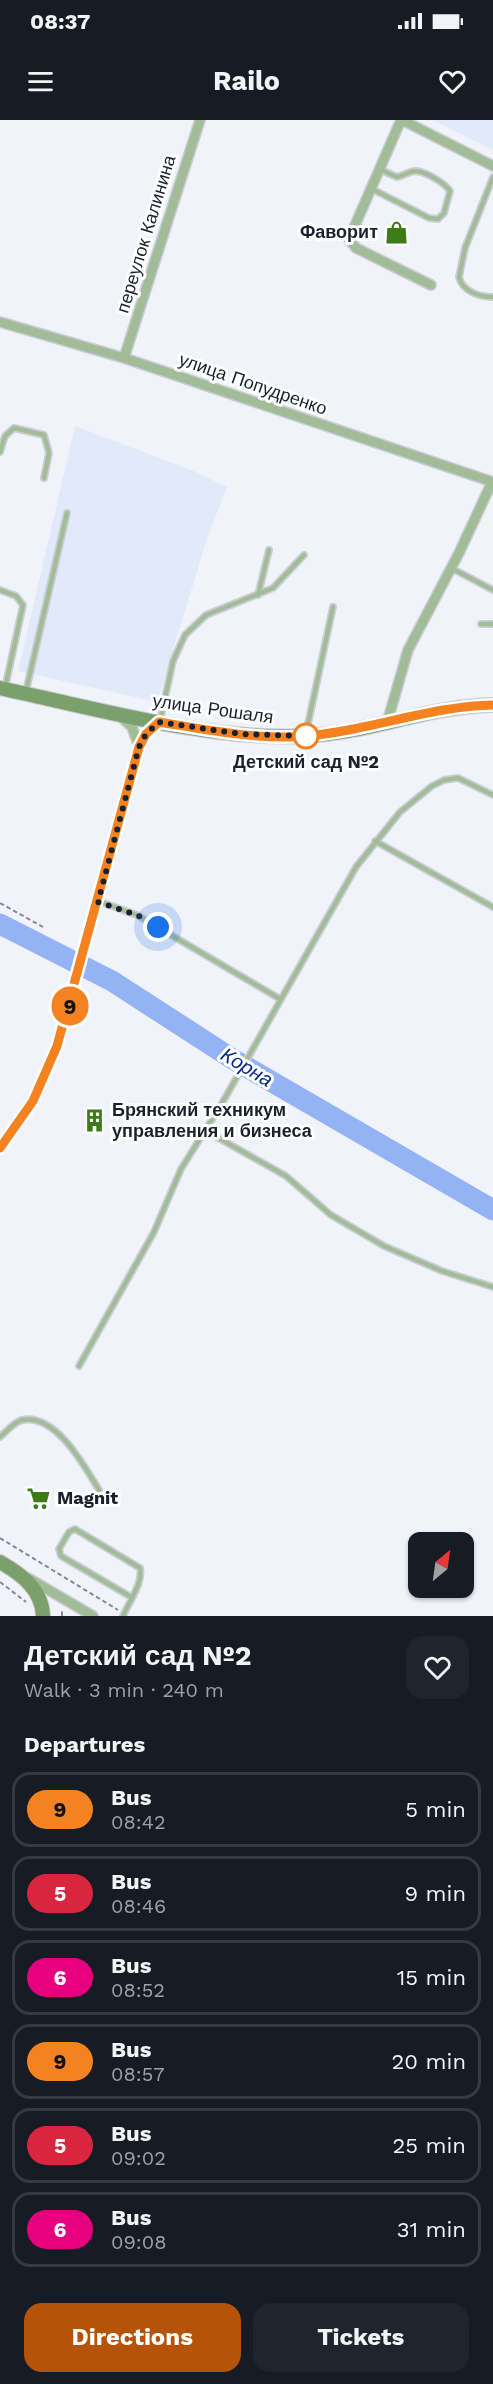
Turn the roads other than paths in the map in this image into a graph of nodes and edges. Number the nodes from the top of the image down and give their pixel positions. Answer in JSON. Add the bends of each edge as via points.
{"nodes":[{"id":1,"x":200,"y":120,"type":"edge"},
{"id":2,"x":402,"y":120,"type":"edge"},
{"id":3,"x":493,"y":166,"type":"edge"},
{"id":4,"x":379,"y":169,"type":"junction"},
{"id":5,"x":493,"y":177,"type":"edge"},
{"id":6,"x":370,"y":188,"type":"junction"},
{"id":7,"x":431,"y":285,"type":"dead end"},
{"id":8,"x":493,"y":297,"type":"edge"},
{"id":9,"x":0,"y":322,"type":"edge"},
{"id":10,"x":124,"y":358,"type":"junction"},
{"id":11,"x":0,"y":452,"type":"edge"},
{"id":12,"x":44,"y":478,"type":"dead end"},
{"id":13,"x":493,"y":482,"type":"edge"},
{"id":14,"x":67,"y":513,"type":"dead end"},
{"id":15,"x":269,"y":550,"type":"dead end"},
{"id":16,"x":304,"y":555,"type":"dead end"},
{"id":17,"x":451,"y":568,"type":"junction"},
{"id":18,"x":0,"y":590,"type":"edge"},
{"id":19,"x":493,"y":590,"type":"edge"},
{"id":20,"x":258,"y":595,"type":"junction"},
{"id":21,"x":333,"y":607,"type":"dead end"},
{"id":22,"x":481,"y":624,"type":"dead end"},
{"id":23,"x":493,"y":624,"type":"edge"},
{"id":24,"x":2,"y":688,"type":"edge"},
{"id":25,"x":25,"y":693,"type":"junction"},
{"id":26,"x":493,"y":705,"type":"edge"},
{"id":27,"x":113,"y":711,"type":"junction"},
{"id":28,"x":159,"y":722,"type":"junction"},
{"id":29,"x":387,"y":723,"type":"junction"},
{"id":30,"x":306,"y":736,"type":"junction"},
{"id":31,"x":139,"y":747,"type":"junction"},
{"id":32,"x":493,"y":795,"type":"edge"},
{"id":33,"x":375,"y":840,"type":"junction"},
{"id":34,"x":98,"y":902,"type":"junction"},
{"id":35,"x":493,"y":907,"type":"edge"},
{"id":36,"x":280,"y":999,"type":"junction"},
{"id":37,"x":206,"y":1131,"type":"junction"},
{"id":38,"x":0,"y":1148,"type":"edge"},
{"id":39,"x":493,"y":1287,"type":"edge"},
{"id":40,"x":79,"y":1366,"type":"dead end"},
{"id":41,"x":0,"y":1437,"type":"edge"},
{"id":42,"x":99,"y":1490,"type":"dead end"},
{"id":43,"x":0,"y":1562,"type":"edge"},
{"id":44,"x":16,"y":1571,"type":"junction"},
{"id":45,"x":131,"y":1597,"type":"junction"},
{"id":46,"x":123,"y":1615,"type":"edge"},
{"id":47,"x":43,"y":1616,"type":"edge"},
{"id":48,"x":93,"y":1616,"type":"edge"}],
"edges":[{"from":1,"to":10,"type":"street","name":"переулок Калинина"},
{"from":2,"to":3,"type":"street"},
{"from":2,"to":4,"type":"street"},
{"from":4,"to":6,"type":"street"},
{"from":4,"to":6,"type":"lane","via":[[397,177],[420,172],[446,185],[450,191],[444,213],[438,219],[429,218]]},
{"from":5,"to":8,"type":"lane","via":[[465,248],[459,277],[466,289]]},
{"from":6,"to":7,"type":"street","via":[[350,233],[351,244]]},
{"from":9,"to":10,"type":"street","name":"улица Попудренко"},
{"from":10,"to":13,"type":"street","name":"улица Попудренко"},
{"from":11,"to":12,"type":"lane","via":[[5,436],[15,428],[44,435],[49,453]]},
{"from":13,"to":17,"type":"street"},
{"from":14,"to":25,"type":"lane"},
{"from":15,"to":20,"type":"lane"},
{"from":16,"to":20,"type":"lane","via":[[282,581]]},
{"from":17,"to":19,"type":"lane"},
{"from":17,"to":29,"type":"street","via":[[408,650]]},
{"from":18,"to":24,"type":"lane","via":[[16,596],[23,605]]},
{"from":20,"to":28,"type":"lane","via":[[206,615],[185,635],[177,650]]},
{"from":21,"to":30,"type":"lane"},
{"from":22,"to":23,"type":"lane"},
{"from":24,"to":25,"type":"main road","name":"улица Рошаля"},
{"from":25,"to":27,"type":"main road","name":"улица Рошаля"},
{"from":26,"to":29,"type":"main road","name":"улица Рошаля","via":[[463,707]]},
{"from":27,"to":28,"type":"main road","name":"улица Рошаля"},
{"from":27,"to":31,"type":"street","via":[[132,727]]},
{"from":28,"to":30,"type":"main road","name":"улица Рошаля","via":[[241,734]]},
{"from":28,"to":31,"type":"street"},
{"from":29,"to":30,"type":"main road","name":"улица Рошаля"},
{"from":31,"to":34,"type":"street"},
{"from":32,"to":33,"type":"lane","via":[[458,778],[444,780],[409,803]]},
{"from":33,"to":35,"type":"lane"},
{"from":33,"to":36,"type":"lane"},
{"from":34,"to":36,"type":"lane","via":[[137,915]]},
{"from":34,"to":38,"type":"street","via":[[45,1079]]},
{"from":36,"to":37,"type":"lane"},
{"from":37,"to":39,"type":"lane","via":[[286,1176],[331,1215],[384,1246]]},
{"from":37,"to":40,"type":"lane","via":[[181,1169],[154,1232]]},
{"from":41,"to":42,"type":"lane","via":[[24,1419],[39,1423],[67,1440]]},
{"from":43,"to":44,"type":"main road"},
{"from":44,"to":47,"type":"main road","via":[[39,1597]]},
{"from":44,"to":48,"type":"street"},
{"from":45,"to":45,"type":"lane","via":[[140,1568],[75,1530],[69,1532],[59,1549],[61,1556]]},
{"from":45,"to":46,"type":"lane"}]}
